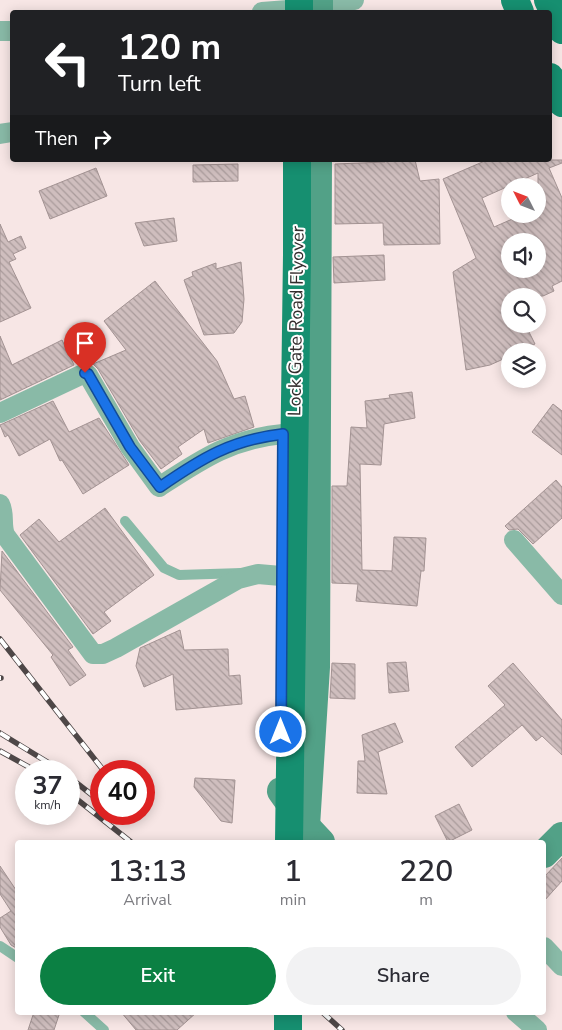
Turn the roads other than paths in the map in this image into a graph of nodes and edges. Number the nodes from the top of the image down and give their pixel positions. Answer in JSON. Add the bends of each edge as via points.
{"nodes":[{"id":1,"x":354,"y":0,"type":"edge"},
{"id":2,"x":303,"y":7,"type":"edge"},
{"id":3,"x":278,"y":10,"type":"edge"},
{"id":4,"x":552,"y":81,"type":"edge"},
{"id":5,"x":562,"y":103,"type":"edge"},
{"id":6,"x":286,"y":162,"type":"edge"},
{"id":7,"x":298,"y":162,"type":"edge"},
{"id":8,"x":318,"y":162,"type":"edge"},
{"id":9,"x":0,"y":413,"type":"edge"},
{"id":10,"x":283,"y":434,"type":"junction"},
{"id":11,"x":0,"y":504,"type":"edge"},
{"id":12,"x":125,"y":520,"type":"dead end"},
{"id":13,"x":514,"y":540,"type":"dead end"},
{"id":14,"x":269,"y":575,"type":"junction"},
{"id":15,"x":562,"y":595,"type":"edge"},
{"id":16,"x":562,"y":836,"type":"edge"},
{"id":17,"x":305,"y":837,"type":"edge"},
{"id":18,"x":546,"y":852,"type":"edge"},
{"id":19,"x":0,"y":946,"type":"edge"},
{"id":20,"x":546,"y":949,"type":"edge"},
{"id":21,"x":15,"y":956,"type":"edge"},
{"id":22,"x":562,"y":966,"type":"edge"},
{"id":23,"x":87,"y":1015,"type":"edge"},
{"id":24,"x":288,"y":1015,"type":"edge"},
{"id":25,"x":520,"y":1015,"type":"edge"},
{"id":26,"x":104,"y":1030,"type":"edge"},
{"id":27,"x":288,"y":1030,"type":"edge"},
{"id":28,"x":537,"y":1030,"type":"edge"}],
"edges":[{"from":1,"to":2,"type":"street"},
{"from":2,"to":3,"type":"street"},
{"from":4,"to":5,"type":"main road"},
{"from":6,"to":10,"type":"street"},
{"from":7,"to":17,"type":"main road","name":"Lock Gate Road Flyover","bridge":true},
{"from":8,"to":17,"type":"street","via":[[316,667]]},
{"from":9,"to":10,"type":"street","via":[[88,374],[130,447],[160,487],[195,464],[241,441]]},
{"from":10,"to":14,"type":"street"},
{"from":11,"to":14,"type":"street","via":[[5,535],[93,654],[103,654],[116,648],[238,579]]},
{"from":12,"to":14,"type":"lane","via":[[164,568],[179,575],[225,572]]},
{"from":13,"to":15,"type":"street"},
{"from":14,"to":17,"type":"street","via":[[281,790]]},
{"from":16,"to":18,"type":"street"},
{"from":19,"to":21,"type":"lane"},
{"from":20,"to":22,"type":"street"},
{"from":23,"to":26,"type":"lane"},
{"from":24,"to":27,"type":"main road"},
{"from":25,"to":28,"type":"street"}]}
